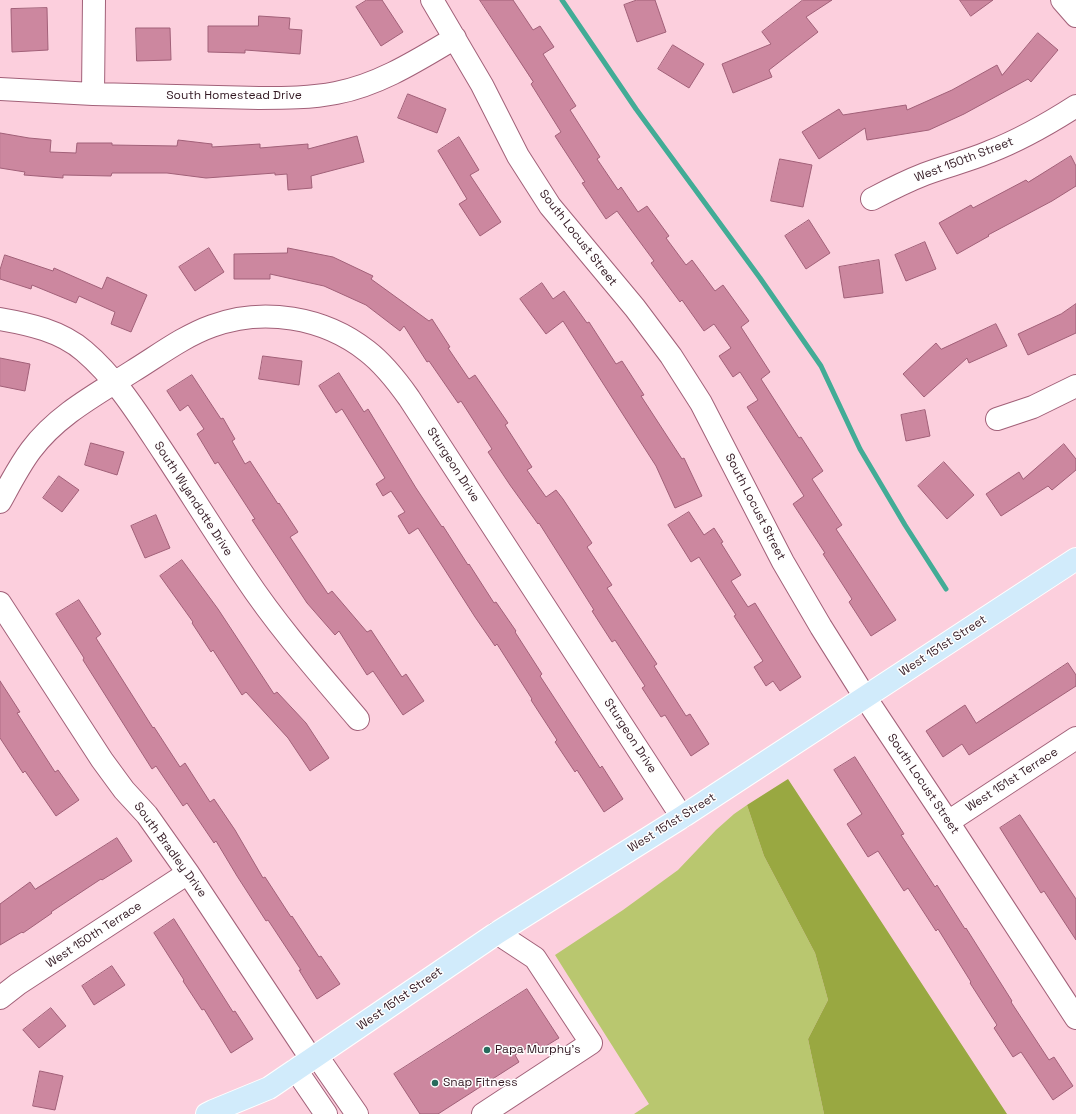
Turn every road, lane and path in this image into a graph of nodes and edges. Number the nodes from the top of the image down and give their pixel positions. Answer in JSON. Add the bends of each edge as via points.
{"nodes":[{"id":1,"x":94,"y":0,"type":"edge"},
{"id":2,"x":432,"y":0,"type":"edge"},
{"id":3,"x":1062,"y":0,"type":"edge"},
{"id":4,"x":1076,"y":16,"type":"edge"},
{"id":5,"x":455,"y":38,"type":"junction"},
{"id":6,"x":0,"y":89,"type":"edge"},
{"id":7,"x":93,"y":94,"type":"junction"},
{"id":8,"x":1076,"y":106,"type":"edge"},
{"id":9,"x":872,"y":199,"type":"dead end"},
{"id":10,"x":0,"y":319,"type":"edge"},
{"id":11,"x":114,"y":383,"type":"junction"},
{"id":12,"x":1076,"y":386,"type":"edge"},
{"id":13,"x":997,"y":419,"type":"dead end"},
{"id":14,"x":0,"y":502,"type":"edge"},
{"id":15,"x":1076,"y":559,"type":"edge"},
{"id":16,"x":0,"y":603,"type":"edge"},
{"id":17,"x":865,"y":697,"type":"junction"},
{"id":18,"x":358,"y":719,"type":"dead end"},
{"id":19,"x":1076,"y":738,"type":"edge"},
{"id":20,"x":682,"y":817,"type":"junction"},
{"id":21,"x":948,"y":822,"type":"junction"},
{"id":22,"x":188,"y":873,"type":"junction"},
{"id":23,"x":496,"y":932,"type":"junction"},
{"id":24,"x":0,"y":998,"type":"edge"},
{"id":25,"x":1076,"y":1018,"type":"edge"},
{"id":26,"x":308,"y":1062,"type":"junction"},
{"id":27,"x":269,"y":1088,"type":"junction"},
{"id":28,"x":207,"y":1114,"type":"edge"},
{"id":29,"x":249,"y":1114,"type":"edge"},
{"id":30,"x":326,"y":1114,"type":"edge"},
{"id":31,"x":357,"y":1114,"type":"edge"},
{"id":32,"x":483,"y":1114,"type":"edge"}],
"edges":[{"from":1,"to":7,"type":"street"},
{"from":2,"to":5,"type":"street","name":"South Locust Street"},
{"from":3,"to":4,"type":"street"},
{"from":5,"to":7,"type":"street","name":"South Homestead Drive","via":[[399,70],[336,93],[286,98]]},
{"from":5,"to":17,"type":"street","name":"South Locust Street","via":[[518,156],[550,206],[635,308],[671,356],[701,403],[783,562]]},
{"from":6,"to":7,"type":"street","name":"South Homestead Drive"},
{"from":8,"to":9,"type":"street","name":"West 150th Street","via":[[1016,141],[926,174]]},
{"from":10,"to":11,"type":"street","name":"South Wyandotte Drive","via":[[56,333],[84,350]]},
{"from":11,"to":14,"type":"street","name":"Sturgeon Drive","via":[[53,426],[32,449]]},
{"from":11,"to":18,"type":"street","name":"South Wyandotte Drive","via":[[129,400],[284,632]]},
{"from":11,"to":20,"type":"street","name":"Sturgeon Drive","via":[[199,331],[228,321],[253,317],[306,321],[349,338],[368,351],[393,376],[409,398]]},
{"from":12,"to":13,"type":"street","via":[[1033,407]]},
{"from":15,"to":17,"type":"main road","name":"West 151st Street"},
{"from":16,"to":22,"type":"street","name":"South Bradley Drive","via":[[102,760],[147,815]]},
{"from":17,"to":20,"type":"main road","name":"West 151st Street"},
{"from":17,"to":21,"type":"street","name":"South Locust Street"},
{"from":19,"to":21,"type":"street","name":"West 151st Terrace"},
{"from":20,"to":23,"type":"main road","name":"West 151st Street"},
{"from":21,"to":25,"type":"street","name":"South Locust Street"},
{"from":22,"to":24,"type":"street","name":"West 150th Terrace"},
{"from":22,"to":26,"type":"street","name":"South Bradley Drive"},
{"from":23,"to":26,"type":"main road","name":"West 151st Street"},
{"from":23,"to":32,"type":"street","via":[[534,958],[592,1043]]},
{"from":26,"to":27,"type":"main road","name":"West 151st Street"},
{"from":26,"to":30,"type":"street"},
{"from":26,"to":31,"type":"street"},
{"from":27,"to":28,"type":"main road","name":"West 151st Street"},
{"from":27,"to":29,"type":"main road","name":"West 151st Street"}]}
